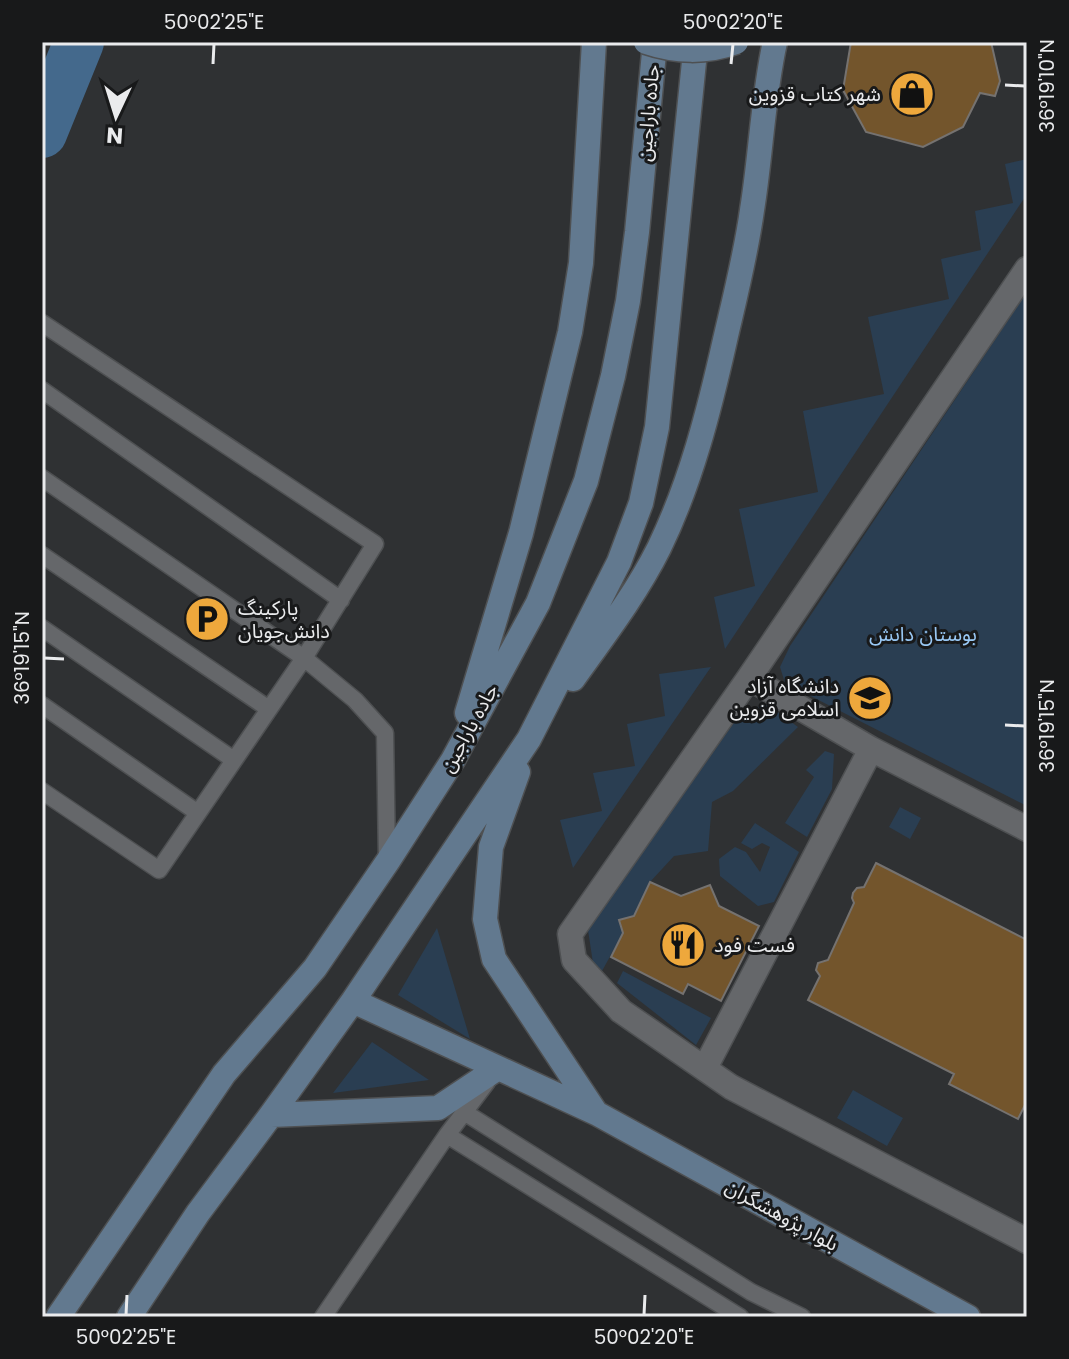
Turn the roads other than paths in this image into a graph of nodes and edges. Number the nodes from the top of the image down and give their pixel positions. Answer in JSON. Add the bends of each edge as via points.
{"nodes":[{"id":1,"x":594,"y":42,"type":"edge"},
{"id":2,"x":646,"y":42,"type":"edge"},
{"id":3,"x":655,"y":42,"type":"edge"},
{"id":4,"x":696,"y":42,"type":"edge"},
{"id":5,"x":736,"y":42,"type":"edge"},
{"id":6,"x":775,"y":42,"type":"edge"},
{"id":7,"x":1027,"y":269,"type":"edge"},
{"id":8,"x":42,"y":323,"type":"edge"},
{"id":9,"x":42,"y":390,"type":"edge"},
{"id":10,"x":42,"y":478,"type":"edge"},
{"id":11,"x":42,"y":555,"type":"edge"},
{"id":12,"x":341,"y":600,"type":"junction"},
{"id":13,"x":42,"y":628,"type":"edge"},
{"id":14,"x":304,"y":658,"type":"junction"},
{"id":15,"x":749,"y":678,"type":"junction"},
{"id":16,"x":42,"y":705,"type":"edge"},
{"id":17,"x":269,"y":709,"type":"junction"},
{"id":18,"x":529,"y":739,"type":"junction"},
{"id":19,"x":871,"y":749,"type":"junction"},
{"id":20,"x":234,"y":760,"type":"junction"},
{"id":21,"x":453,"y":760,"type":"junction"},
{"id":22,"x":42,"y":791,"type":"edge"},
{"id":23,"x":198,"y":813,"type":"junction"},
{"id":24,"x":1027,"y":829,"type":"edge"},
{"id":25,"x":388,"y":861,"type":"junction"},
{"id":26,"x":353,"y":1001,"type":"junction"},
{"id":27,"x":498,"y":1068,"type":"junction"},
{"id":28,"x":705,"y":1068,"type":"junction"},
{"id":29,"x":464,"y":1112,"type":"junction"},
{"id":30,"x":596,"y":1113,"type":"junction"},
{"id":31,"x":271,"y":1115,"type":"junction"},
{"id":32,"x":447,"y":1135,"type":"junction"},
{"id":33,"x":1027,"y":1241,"type":"edge"},
{"id":34,"x":58,"y":1317,"type":"edge"},
{"id":35,"x":129,"y":1317,"type":"edge"},
{"id":36,"x":323,"y":1317,"type":"edge"},
{"id":37,"x":740,"y":1317,"type":"edge"},
{"id":38,"x":802,"y":1317,"type":"edge"},
{"id":39,"x":968,"y":1317,"type":"edge"}],
"edges":[{"from":1,"to":21,"type":"main road","via":[[581,263],[570,332],[521,533]]},
{"from":2,"to":5,"type":"main road","bridge":true,"via":[[689,50]]},
{"from":3,"to":21,"type":"main road","name":"جاده باراجین","via":[[628,301],[586,481],[538,603]]},
{"from":4,"to":18,"type":"main road","name":"جاده باراجین","via":[[657,427],[641,503],[619,562]]},
{"from":6,"to":18,"type":"main road","via":[[733,309],[687,480],[659,548],[634,590]]},
{"from":7,"to":15,"type":"street"},
{"from":8,"to":12,"type":"lane","via":[[375,544]]},
{"from":9,"to":12,"type":"lane"},
{"from":10,"to":14,"type":"lane"},
{"from":11,"to":17,"type":"lane"},
{"from":12,"to":14,"type":"lane"},
{"from":13,"to":20,"type":"lane"},
{"from":14,"to":17,"type":"lane"},
{"from":14,"to":25,"type":"lane","via":[[385,733]]},
{"from":15,"to":19,"type":"street"},
{"from":15,"to":28,"type":"street","via":[[570,934],[574,960],[621,1011]]},
{"from":16,"to":23,"type":"lane"},
{"from":17,"to":20,"type":"lane"},
{"from":18,"to":26,"type":"main road","name":"جاده باراجین"},
{"from":18,"to":30,"type":"main road","via":[[491,847],[485,919],[494,959]]},
{"from":19,"to":24,"type":"street"},
{"from":19,"to":28,"type":"street"},
{"from":20,"to":23,"type":"lane"},
{"from":21,"to":25,"type":"main road","name":"جاده باراجین"},
{"from":22,"to":23,"type":"lane","via":[[159,870]]},
{"from":25,"to":34,"type":"main road","name":"جاده باراجین","via":[[315,968],[224,1074]]},
{"from":26,"to":27,"type":"main road","name":"بلوار پژوهشگران"},
{"from":26,"to":31,"type":"main road","name":"جاده باراجین"},
{"from":27,"to":29,"type":"lane"},
{"from":27,"to":30,"type":"main road","name":"بلوار پژوهشگران"},
{"from":27,"to":31,"type":"main road","via":[[438,1108]]},
{"from":28,"to":33,"type":"street","via":[[731,1087]]},
{"from":29,"to":32,"type":"lane"},
{"from":29,"to":38,"type":"lane","via":[[751,1292]]},
{"from":30,"to":39,"type":"main road","name":"بلوار پژوهشگران"},
{"from":31,"to":35,"type":"main road","name":"جاده باراجین"},
{"from":32,"to":36,"type":"lane"},
{"from":32,"to":37,"type":"lane"}]}
